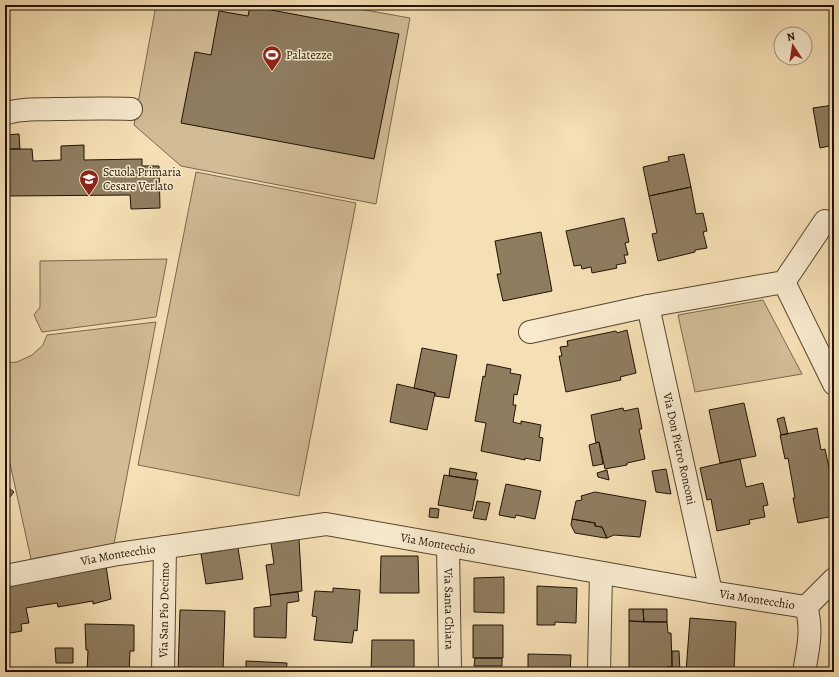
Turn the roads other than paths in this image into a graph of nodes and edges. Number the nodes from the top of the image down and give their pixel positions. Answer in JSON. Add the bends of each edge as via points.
{"nodes":[{"id":1,"x":131,"y":109,"type":"dead end"},
{"id":2,"x":5,"y":114,"type":"edge"},
{"id":3,"x":825,"y":221,"type":"dead end"},
{"id":4,"x":784,"y":282,"type":"junction"},
{"id":5,"x":648,"y":306,"type":"junction"},
{"id":6,"x":530,"y":332,"type":"dead end"},
{"id":7,"x":834,"y":384,"type":"edge"},
{"id":8,"x":448,"y":546,"type":"junction"},
{"id":9,"x":165,"y":547,"type":"junction"},
{"id":10,"x":601,"y":573,"type":"junction"},
{"id":11,"x":5,"y":576,"type":"edge"},
{"id":12,"x":834,"y":579,"type":"edge"},
{"id":13,"x":711,"y":592,"type":"junction"},
{"id":14,"x":806,"y":607,"type":"junction"},
{"id":15,"x":162,"y":672,"type":"edge"},
{"id":16,"x":450,"y":672,"type":"edge"},
{"id":17,"x":599,"y":672,"type":"edge"},
{"id":18,"x":804,"y":672,"type":"edge"}],
"edges":[{"from":1,"to":2,"type":"street","via":[[11,111]]},
{"from":3,"to":4,"type":"street"},
{"from":4,"to":5,"type":"street"},
{"from":4,"to":7,"type":"street"},
{"from":5,"to":6,"type":"street"},
{"from":5,"to":13,"type":"street","name":"Via Don Pietro Ronconi"},
{"from":8,"to":9,"type":"street","name":"Via Montecchio","via":[[326,524]]},
{"from":8,"to":10,"type":"street","name":"Via Montecchio"},
{"from":8,"to":16,"type":"street","name":"Via Santa Chiara"},
{"from":9,"to":11,"type":"street","name":"Via Montecchio"},
{"from":9,"to":15,"type":"street","name":"Via San Pio Decimo"},
{"from":10,"to":13,"type":"street","name":"Via Montecchio"},
{"from":10,"to":17,"type":"street"},
{"from":12,"to":14,"type":"street"},
{"from":13,"to":14,"type":"street","name":"Via Montecchio"},
{"from":14,"to":18,"type":"street","name":"Via Montecchio","via":[[810,641]]}]}
